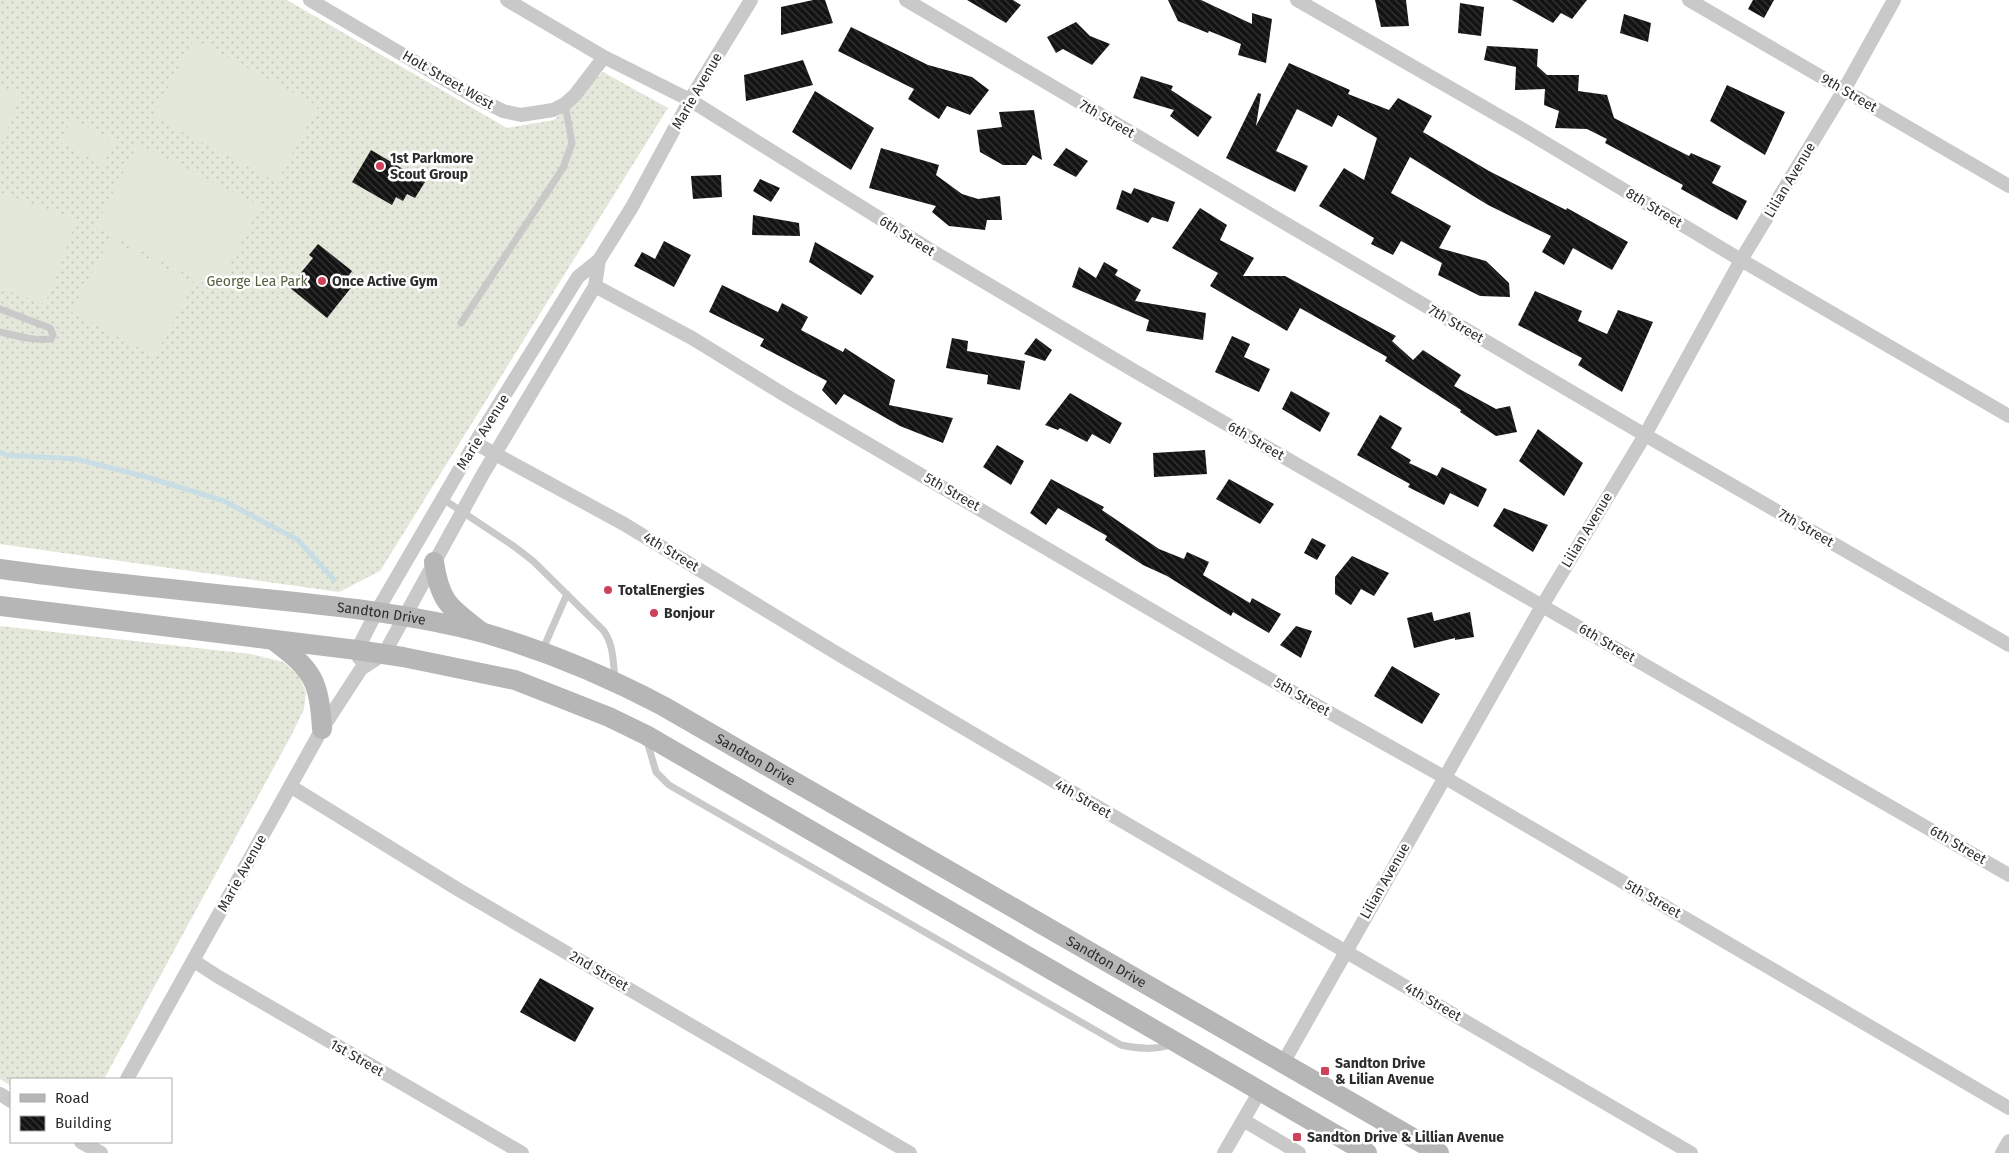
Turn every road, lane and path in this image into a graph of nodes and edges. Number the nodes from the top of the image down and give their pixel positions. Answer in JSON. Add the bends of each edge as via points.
{"nodes":[{"id":1,"x":310,"y":0,"type":"edge"},
{"id":2,"x":507,"y":0,"type":"edge"},
{"id":3,"x":751,"y":0,"type":"edge"},
{"id":4,"x":906,"y":0,"type":"edge"},
{"id":5,"x":1298,"y":0,"type":"edge"},
{"id":6,"x":1689,"y":0,"type":"edge"},
{"id":7,"x":1894,"y":0,"type":"edge"},
{"id":8,"x":604,"y":57,"type":"junction"},
{"id":9,"x":1844,"y":90,"type":"junction"},
{"id":10,"x":690,"y":100,"type":"junction"},
{"id":11,"x":565,"y":104,"type":"junction"},
{"id":12,"x":2009,"y":186,"type":"edge"},
{"id":13,"x":599,"y":260,"type":"junction"},
{"id":14,"x":1742,"y":260,"type":"junction"},
{"id":15,"x":595,"y":286,"type":"junction"},
{"id":16,"x":0,"y":309,"type":"edge"},
{"id":17,"x":462,"y":323,"type":"dead end"},
{"id":18,"x":0,"y":332,"type":"edge"},
{"id":19,"x":2009,"y":416,"type":"edge"},
{"id":20,"x":1645,"y":435,"type":"junction"},
{"id":21,"x":475,"y":443,"type":"junction"},
{"id":22,"x":495,"y":454,"type":"junction"},
{"id":23,"x":443,"y":499,"type":"junction"},
{"id":24,"x":462,"y":511,"type":"junction"},
{"id":25,"x":434,"y":562,"type":"junction"},
{"id":26,"x":0,"y":569,"type":"edge"},
{"id":27,"x":567,"y":594,"type":"junction"},
{"id":28,"x":0,"y":606,"type":"edge"},
{"id":29,"x":1542,"y":606,"type":"junction"},
{"id":30,"x":377,"y":611,"type":"junction"},
{"id":31,"x":404,"y":616,"type":"junction"},
{"id":32,"x":483,"y":633,"type":"junction"},
{"id":33,"x":272,"y":640,"type":"junction"},
{"id":34,"x":2009,"y":645,"type":"edge"},
{"id":35,"x":542,"y":652,"type":"junction"},
{"id":36,"x":384,"y":654,"type":"junction"},
{"id":37,"x":359,"y":659,"type":"junction"},
{"id":38,"x":615,"y":681,"type":"junction"},
{"id":39,"x":322,"y":730,"type":"junction"},
{"id":40,"x":646,"y":735,"type":"junction"},
{"id":41,"x":1444,"y":777,"type":"junction"},
{"id":42,"x":290,"y":786,"type":"junction"},
{"id":43,"x":2009,"y":875,"type":"edge"},
{"id":44,"x":1345,"y":951,"type":"junction"},
{"id":45,"x":194,"y":961,"type":"junction"},
{"id":46,"x":1177,"y":1044,"type":"junction"},
{"id":47,"x":1283,"y":1063,"type":"junction"},
{"id":48,"x":128,"y":1078,"type":"edge"},
{"id":49,"x":1260,"y":1091,"type":"junction"},
{"id":50,"x":2009,"y":1108,"type":"edge"},
{"id":51,"x":1243,"y":1120,"type":"junction"},
{"id":52,"x":2009,"y":1142,"type":"edge"},
{"id":53,"x":522,"y":1153,"type":"edge"},
{"id":54,"x":910,"y":1153,"type":"edge"},
{"id":55,"x":1224,"y":1153,"type":"edge"},
{"id":56,"x":1299,"y":1153,"type":"edge"},
{"id":57,"x":1367,"y":1153,"type":"edge"},
{"id":58,"x":1439,"y":1153,"type":"edge"},
{"id":59,"x":1691,"y":1153,"type":"edge"},
{"id":60,"x":2002,"y":1153,"type":"edge"}],
"edges":[{"from":1,"to":11,"type":"street","name":"Holt Street West","via":[[503,111],[536,114]]},
{"from":2,"to":8,"type":"street","name":"6th Street"},
{"from":3,"to":10,"type":"street","name":"Marie Avenue"},
{"from":4,"to":20,"type":"street","name":"7th Street"},
{"from":5,"to":14,"type":"street","name":"8th Street"},
{"from":6,"to":9,"type":"street","name":"9th Street"},
{"from":7,"to":9,"type":"street","name":"Lilian Avenue"},
{"from":8,"to":10,"type":"street","name":"6th Street"},
{"from":8,"to":11,"type":"street","name":"Holt Street West"},
{"from":9,"to":12,"type":"street","name":"9th Street"},
{"from":9,"to":14,"type":"street","name":"Lilian Avenue"},
{"from":10,"to":13,"type":"street","name":"Marie Avenue"},
{"from":10,"to":29,"type":"street","name":"6th Street","via":[[932,251]]},
{"from":11,"to":17,"type":"lane","via":[[572,144],[563,168]]},
{"from":13,"to":15,"type":"street","name":"Marie Avenue"},
{"from":13,"to":21,"type":"street","name":"Marie Avenue","via":[[578,277]]},
{"from":14,"to":19,"type":"street","name":"8th Street"},
{"from":14,"to":20,"type":"street","name":"Lilian Avenue"},
{"from":15,"to":22,"type":"street","name":"Marie Avenue"},
{"from":15,"to":41,"type":"street","name":"5th Street","via":[[692,338],[1250,668]]},
{"from":16,"to":18,"type":"lane","via":[[50,328],[53,335],[51,339],[42,340]]},
{"from":20,"to":29,"type":"street","name":"Lilian Avenue"},
{"from":20,"to":34,"type":"street","name":"7th Street"},
{"from":21,"to":22,"type":"street","name":"4th Street"},
{"from":21,"to":23,"type":"street","name":"Marie Avenue"},
{"from":22,"to":24,"type":"street","name":"Marie Avenue"},
{"from":22,"to":44,"type":"street","name":"4th Street","via":[[624,524],[838,654]]},
{"from":23,"to":24,"type":"lane"},
{"from":23,"to":30,"type":"street","name":"Marie Avenue"},
{"from":24,"to":25,"type":"street","name":"Marie Avenue"},
{"from":24,"to":27,"type":"lane","via":[[515,547]]},
{"from":25,"to":31,"type":"street","name":"Marie Avenue"},
{"from":25,"to":32,"type":"main road","via":[[441,594],[451,607]]},
{"from":26,"to":30,"type":"main road","name":"Sandton Drive"},
{"from":27,"to":35,"type":"lane"},
{"from":27,"to":38,"type":"lane","via":[[608,637],[612,646]]},
{"from":28,"to":33,"type":"main road"},
{"from":29,"to":41,"type":"street","name":"Lilian Avenue"},
{"from":29,"to":43,"type":"street","name":"6th Street"},
{"from":30,"to":31,"type":"main road","name":"Sandton Drive"},
{"from":30,"to":37,"type":"street","name":"Marie Avenue"},
{"from":31,"to":32,"type":"main road","name":"Sandton Drive"},
{"from":31,"to":36,"type":"street","name":"Marie Avenue"},
{"from":32,"to":35,"type":"main road","name":"Sandton Drive"},
{"from":33,"to":37,"type":"main road"},
{"from":33,"to":39,"type":"main road","via":[[303,664],[312,678],[320,701]]},
{"from":35,"to":38,"type":"main road","name":"Sandton Drive"},
{"from":36,"to":37,"type":"main road"},
{"from":36,"to":40,"type":"main road","via":[[515,680]]},
{"from":37,"to":39,"type":"street","name":"Marie Avenue"},
{"from":38,"to":47,"type":"main road","name":"Sandton Drive"},
{"from":39,"to":42,"type":"street","name":"Marie Avenue"},
{"from":40,"to":46,"type":"main road"},
{"from":40,"to":46,"type":"lane","via":[[653,764],[663,780],[768,843],[1121,1046],[1151,1049]]},
{"from":41,"to":44,"type":"street","name":"Lilian Avenue"},
{"from":41,"to":50,"type":"street","name":"5th Street"},
{"from":42,"to":45,"type":"street","name":"Marie Avenue"},
{"from":42,"to":54,"type":"street","name":"2nd Street","via":[[459,890]]},
{"from":44,"to":47,"type":"street","name":"Lilian Avenue"},
{"from":44,"to":59,"type":"street","name":"4th Street"},
{"from":45,"to":48,"type":"street","name":"Marie Avenue"},
{"from":45,"to":53,"type":"street","name":"1st Street"},
{"from":46,"to":49,"type":"main road"},
{"from":47,"to":58,"type":"main road","name":"Sandton Drive"},
{"from":49,"to":51,"type":"street"},
{"from":49,"to":57,"type":"main road"},
{"from":51,"to":55,"type":"street"},
{"from":51,"to":56,"type":"street"},
{"from":52,"to":60,"type":"street"}]}
